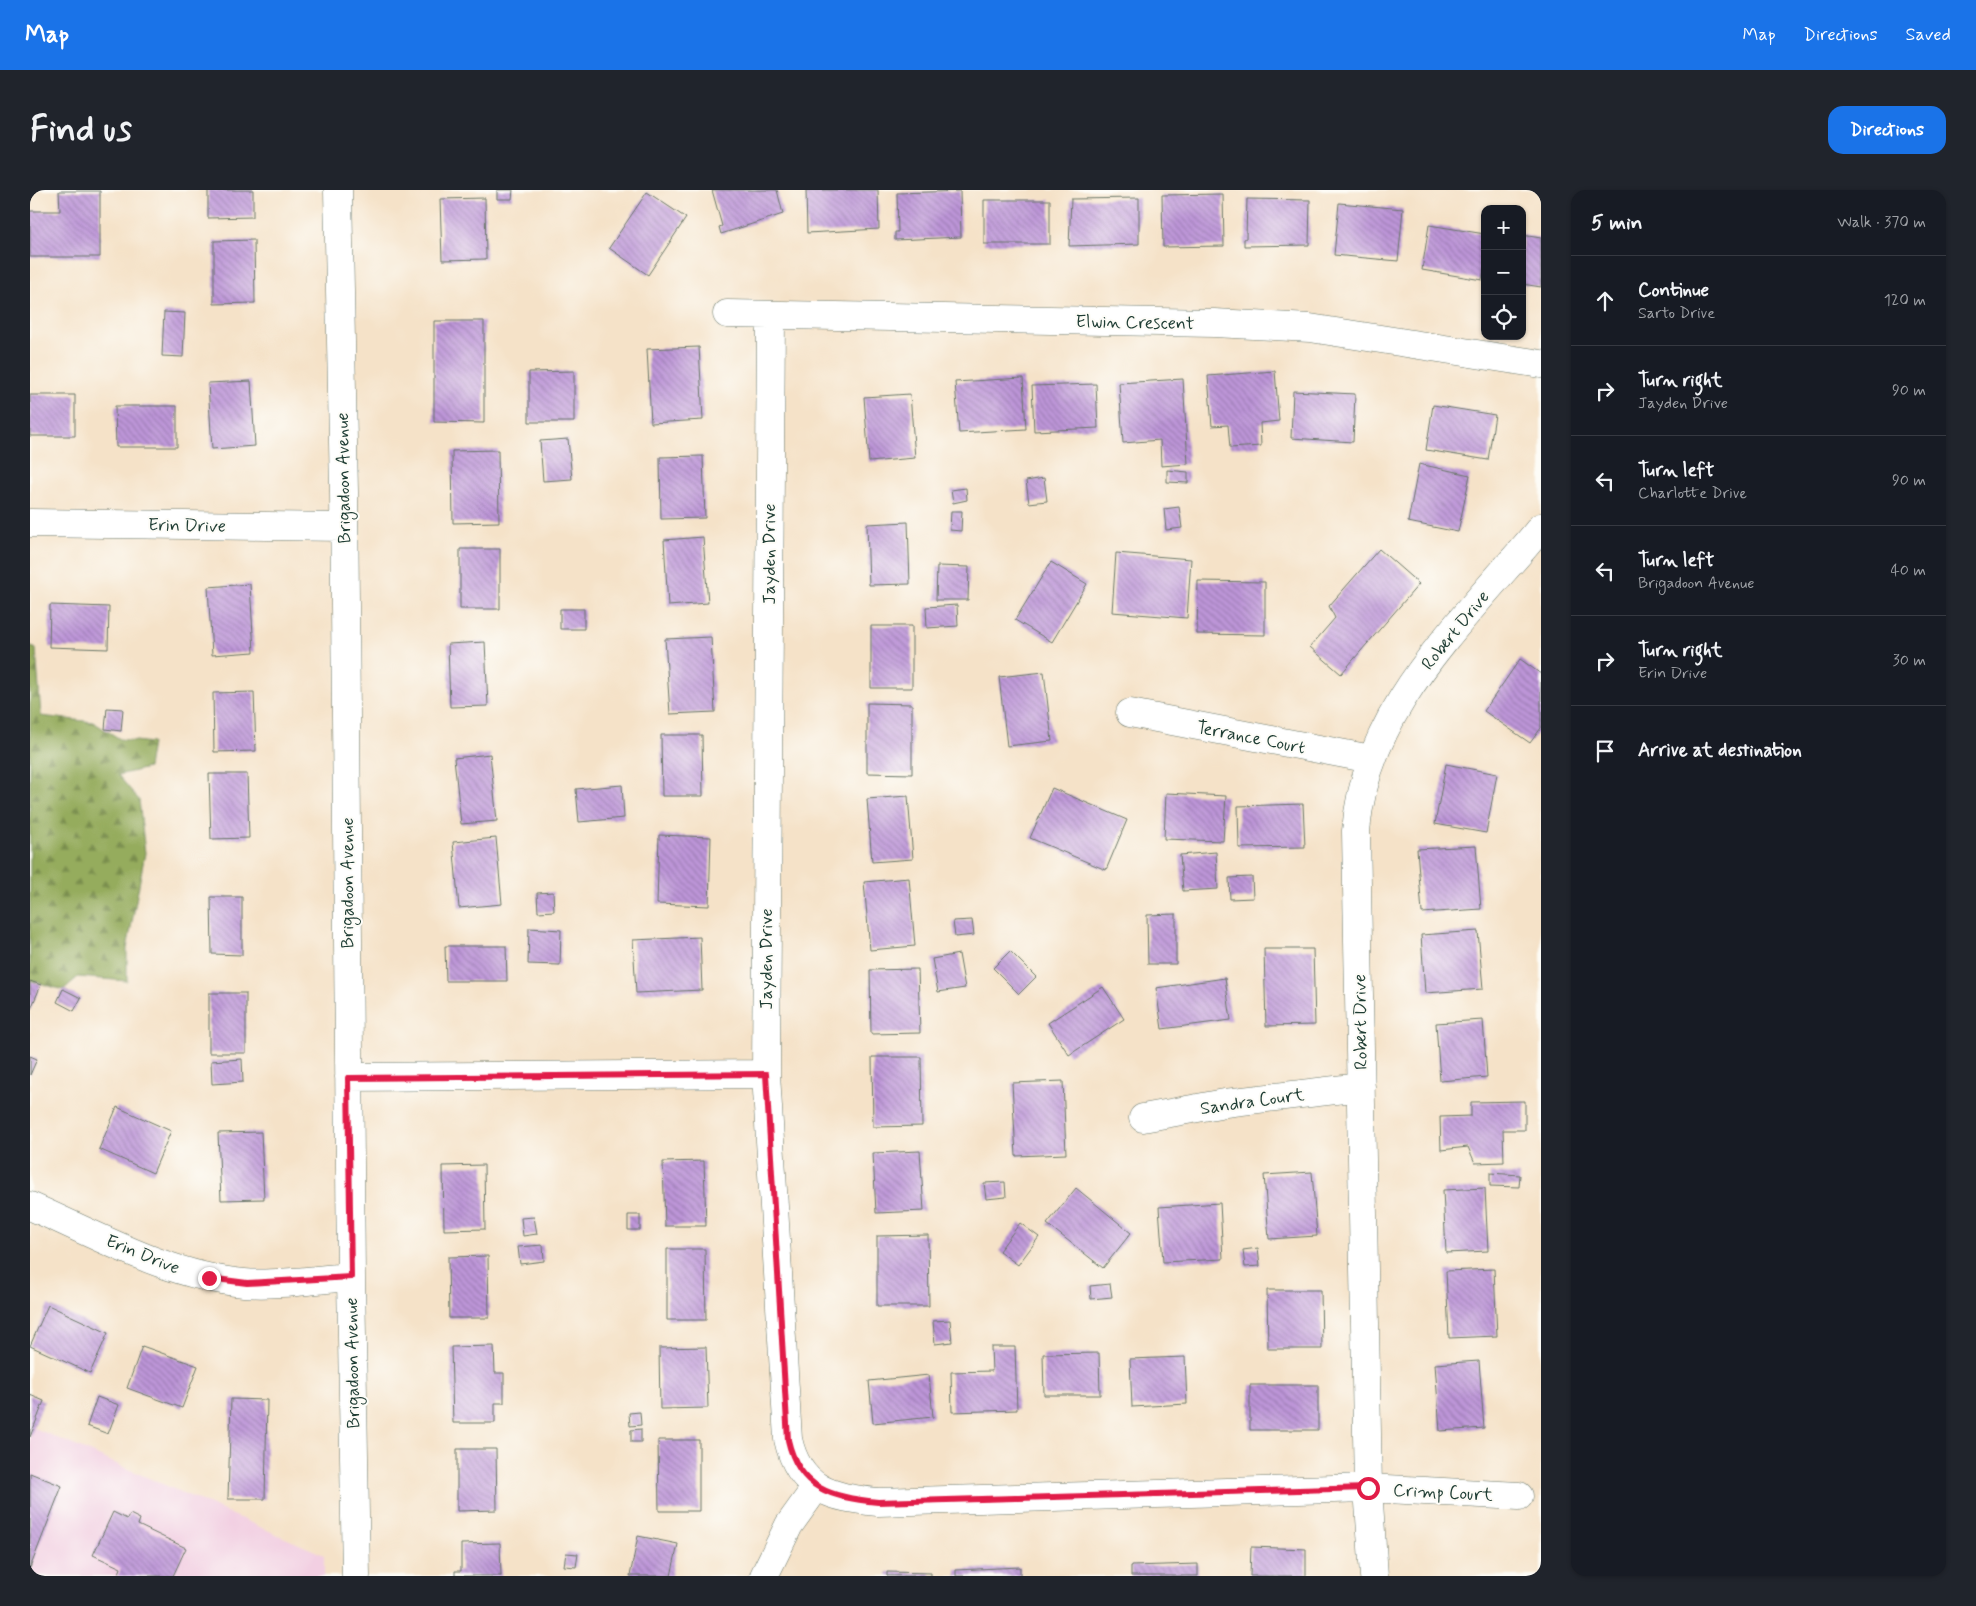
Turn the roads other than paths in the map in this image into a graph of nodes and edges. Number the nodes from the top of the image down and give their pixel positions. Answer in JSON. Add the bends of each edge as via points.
{"nodes":[{"id":1,"x":338,"y":190,"type":"edge"},
{"id":2,"x":727,"y":314,"type":"dead end"},
{"id":3,"x":771,"y":316,"type":"junction"},
{"id":4,"x":1541,"y":364,"type":"edge"},
{"id":5,"x":30,"y":523,"type":"edge"},
{"id":6,"x":344,"y":527,"type":"junction"},
{"id":7,"x":1541,"y":527,"type":"edge"},
{"id":8,"x":1130,"y":713,"type":"dead end"},
{"id":9,"x":1371,"y":759,"type":"junction"},
{"id":10,"x":766,"y":1074,"type":"junction"},
{"id":11,"x":348,"y":1078,"type":"junction"},
{"id":12,"x":1361,"y":1087,"type":"junction"},
{"id":13,"x":1143,"y":1118,"type":"dead end"},
{"id":14,"x":30,"y":1206,"type":"edge"},
{"id":15,"x":351,"y":1277,"type":"junction"},
{"id":16,"x":817,"y":1486,"type":"junction"},
{"id":17,"x":1368,"y":1488,"type":"junction"},
{"id":18,"x":1519,"y":1496,"type":"dead end"},
{"id":19,"x":356,"y":1576,"type":"edge"},
{"id":20,"x":764,"y":1576,"type":"edge"},
{"id":21,"x":1374,"y":1576,"type":"edge"}],
"edges":[{"from":1,"to":6,"type":"street","name":"Brigadoon Avenue"},
{"from":2,"to":3,"type":"street","name":"Elwin Crescent"},
{"from":3,"to":4,"type":"street","name":"Elwin Crescent","via":[[1214,323],[1310,328]]},
{"from":3,"to":10,"type":"street","name":"Jayden Drive"},
{"from":5,"to":6,"type":"street","name":"Erin Drive"},
{"from":6,"to":11,"type":"street","name":"Brigadoon Avenue"},
{"from":7,"to":9,"type":"street","name":"Robert Drive","via":[[1430,659],[1384,727]]},
{"from":8,"to":9,"type":"street","name":"Terrance Court"},
{"from":9,"to":12,"type":"street","name":"Robert Drive","via":[[1356,830]]},
{"from":10,"to":11,"type":"street"},
{"from":10,"to":16,"type":"street","name":"Jayden Drive","via":[[788,1440],[790,1452],[803,1474]]},
{"from":11,"to":15,"type":"street","name":"Brigadoon Avenue"},
{"from":12,"to":13,"type":"street","name":"Sandra Court","via":[[1225,1103]]},
{"from":12,"to":17,"type":"street","name":"Robert Drive"},
{"from":14,"to":15,"type":"street","name":"Erin Drive","via":[[163,1265],[209,1278],[247,1283]]},
{"from":15,"to":19,"type":"street","name":"Brigadoon Avenue"},
{"from":16,"to":17,"type":"street","name":"Crimp Court","via":[[839,1498],[878,1502]]},
{"from":16,"to":20,"type":"street","via":[[788,1525]]},
{"from":17,"to":18,"type":"street","name":"Crimp Court"},
{"from":17,"to":21,"type":"street","name":"Robert Drive"}]}
